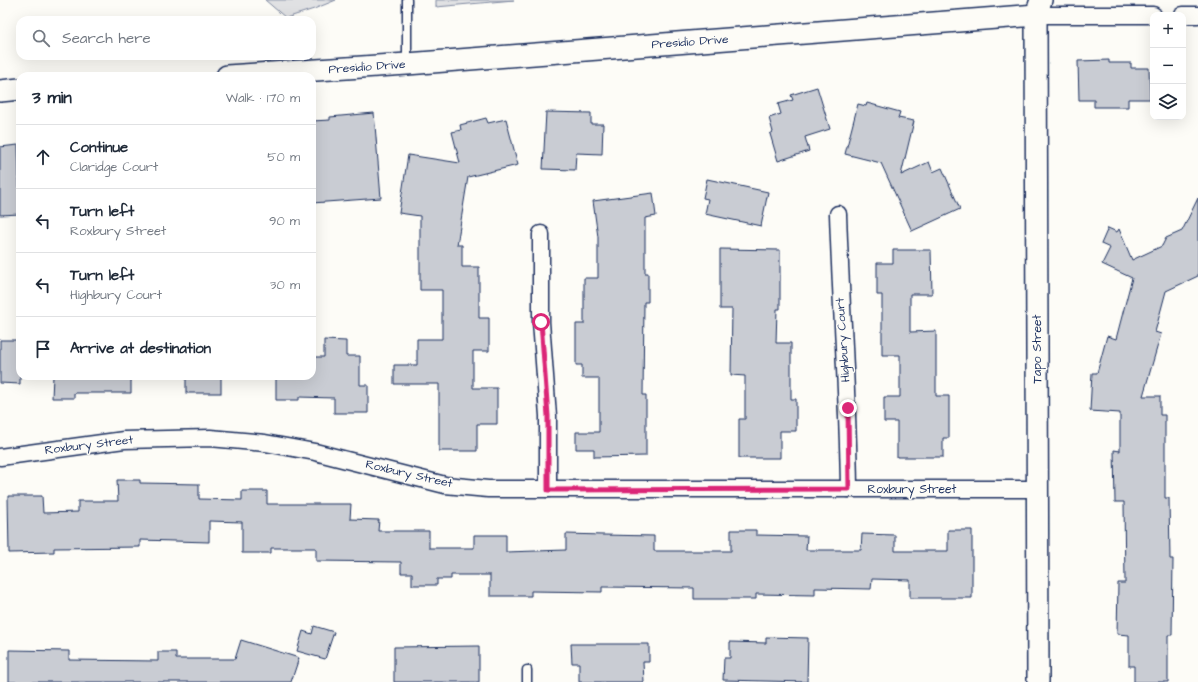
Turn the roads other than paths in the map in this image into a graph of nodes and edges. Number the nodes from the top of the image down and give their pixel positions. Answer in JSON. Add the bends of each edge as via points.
{"nodes":[{"id":1,"x":407,"y":0,"type":"edge"},
{"id":2,"x":1035,"y":5,"type":"edge"},
{"id":3,"x":1150,"y":15,"type":"edge"},
{"id":4,"x":1186,"y":15,"type":"edge"},
{"id":5,"x":1198,"y":15,"type":"edge"},
{"id":6,"x":407,"y":64,"type":"junction"},
{"id":7,"x":287,"y":72,"type":"edge"},
{"id":8,"x":16,"y":89,"type":"edge"},
{"id":9,"x":0,"y":91,"type":"edge"},
{"id":10,"x":838,"y":214,"type":"dead end"},
{"id":11,"x":541,"y":234,"type":"dead end"},
{"id":12,"x":0,"y":456,"type":"edge"},
{"id":13,"x":849,"y":489,"type":"junction"},
{"id":14,"x":1038,"y":489,"type":"junction"},
{"id":15,"x":548,"y":490,"type":"junction"},
{"id":16,"x":527,"y":670,"type":"dead end"},
{"id":17,"x":527,"y":682,"type":"edge"},
{"id":18,"x":1038,"y":682,"type":"edge"}],
"edges":[{"from":1,"to":6,"type":"lane"},
{"from":2,"to":3,"type":"street","name":"Presidio Drive"},
{"from":2,"to":6,"type":"street","name":"Presidio Drive"},
{"from":2,"to":14,"type":"street","name":"Tapo Street"},
{"from":4,"to":5,"type":"street"},
{"from":6,"to":7,"type":"street","name":"Presidio Drive"},
{"from":8,"to":9,"type":"street"},
{"from":10,"to":13,"type":"street","name":"Highbury Court","via":[[848,408]]},
{"from":11,"to":15,"type":"street","via":[[541,322],[548,416]]},
{"from":12,"to":15,"type":"street","name":"Roxbury Street","via":[[124,440],[210,438],[265,443],[315,452],[445,484],[488,489]]},
{"from":13,"to":14,"type":"street","name":"Roxbury Street"},
{"from":13,"to":15,"type":"street","name":"Roxbury Street"},
{"from":14,"to":18,"type":"street","name":"Tapo Street"},
{"from":16,"to":17,"type":"lane"}]}
